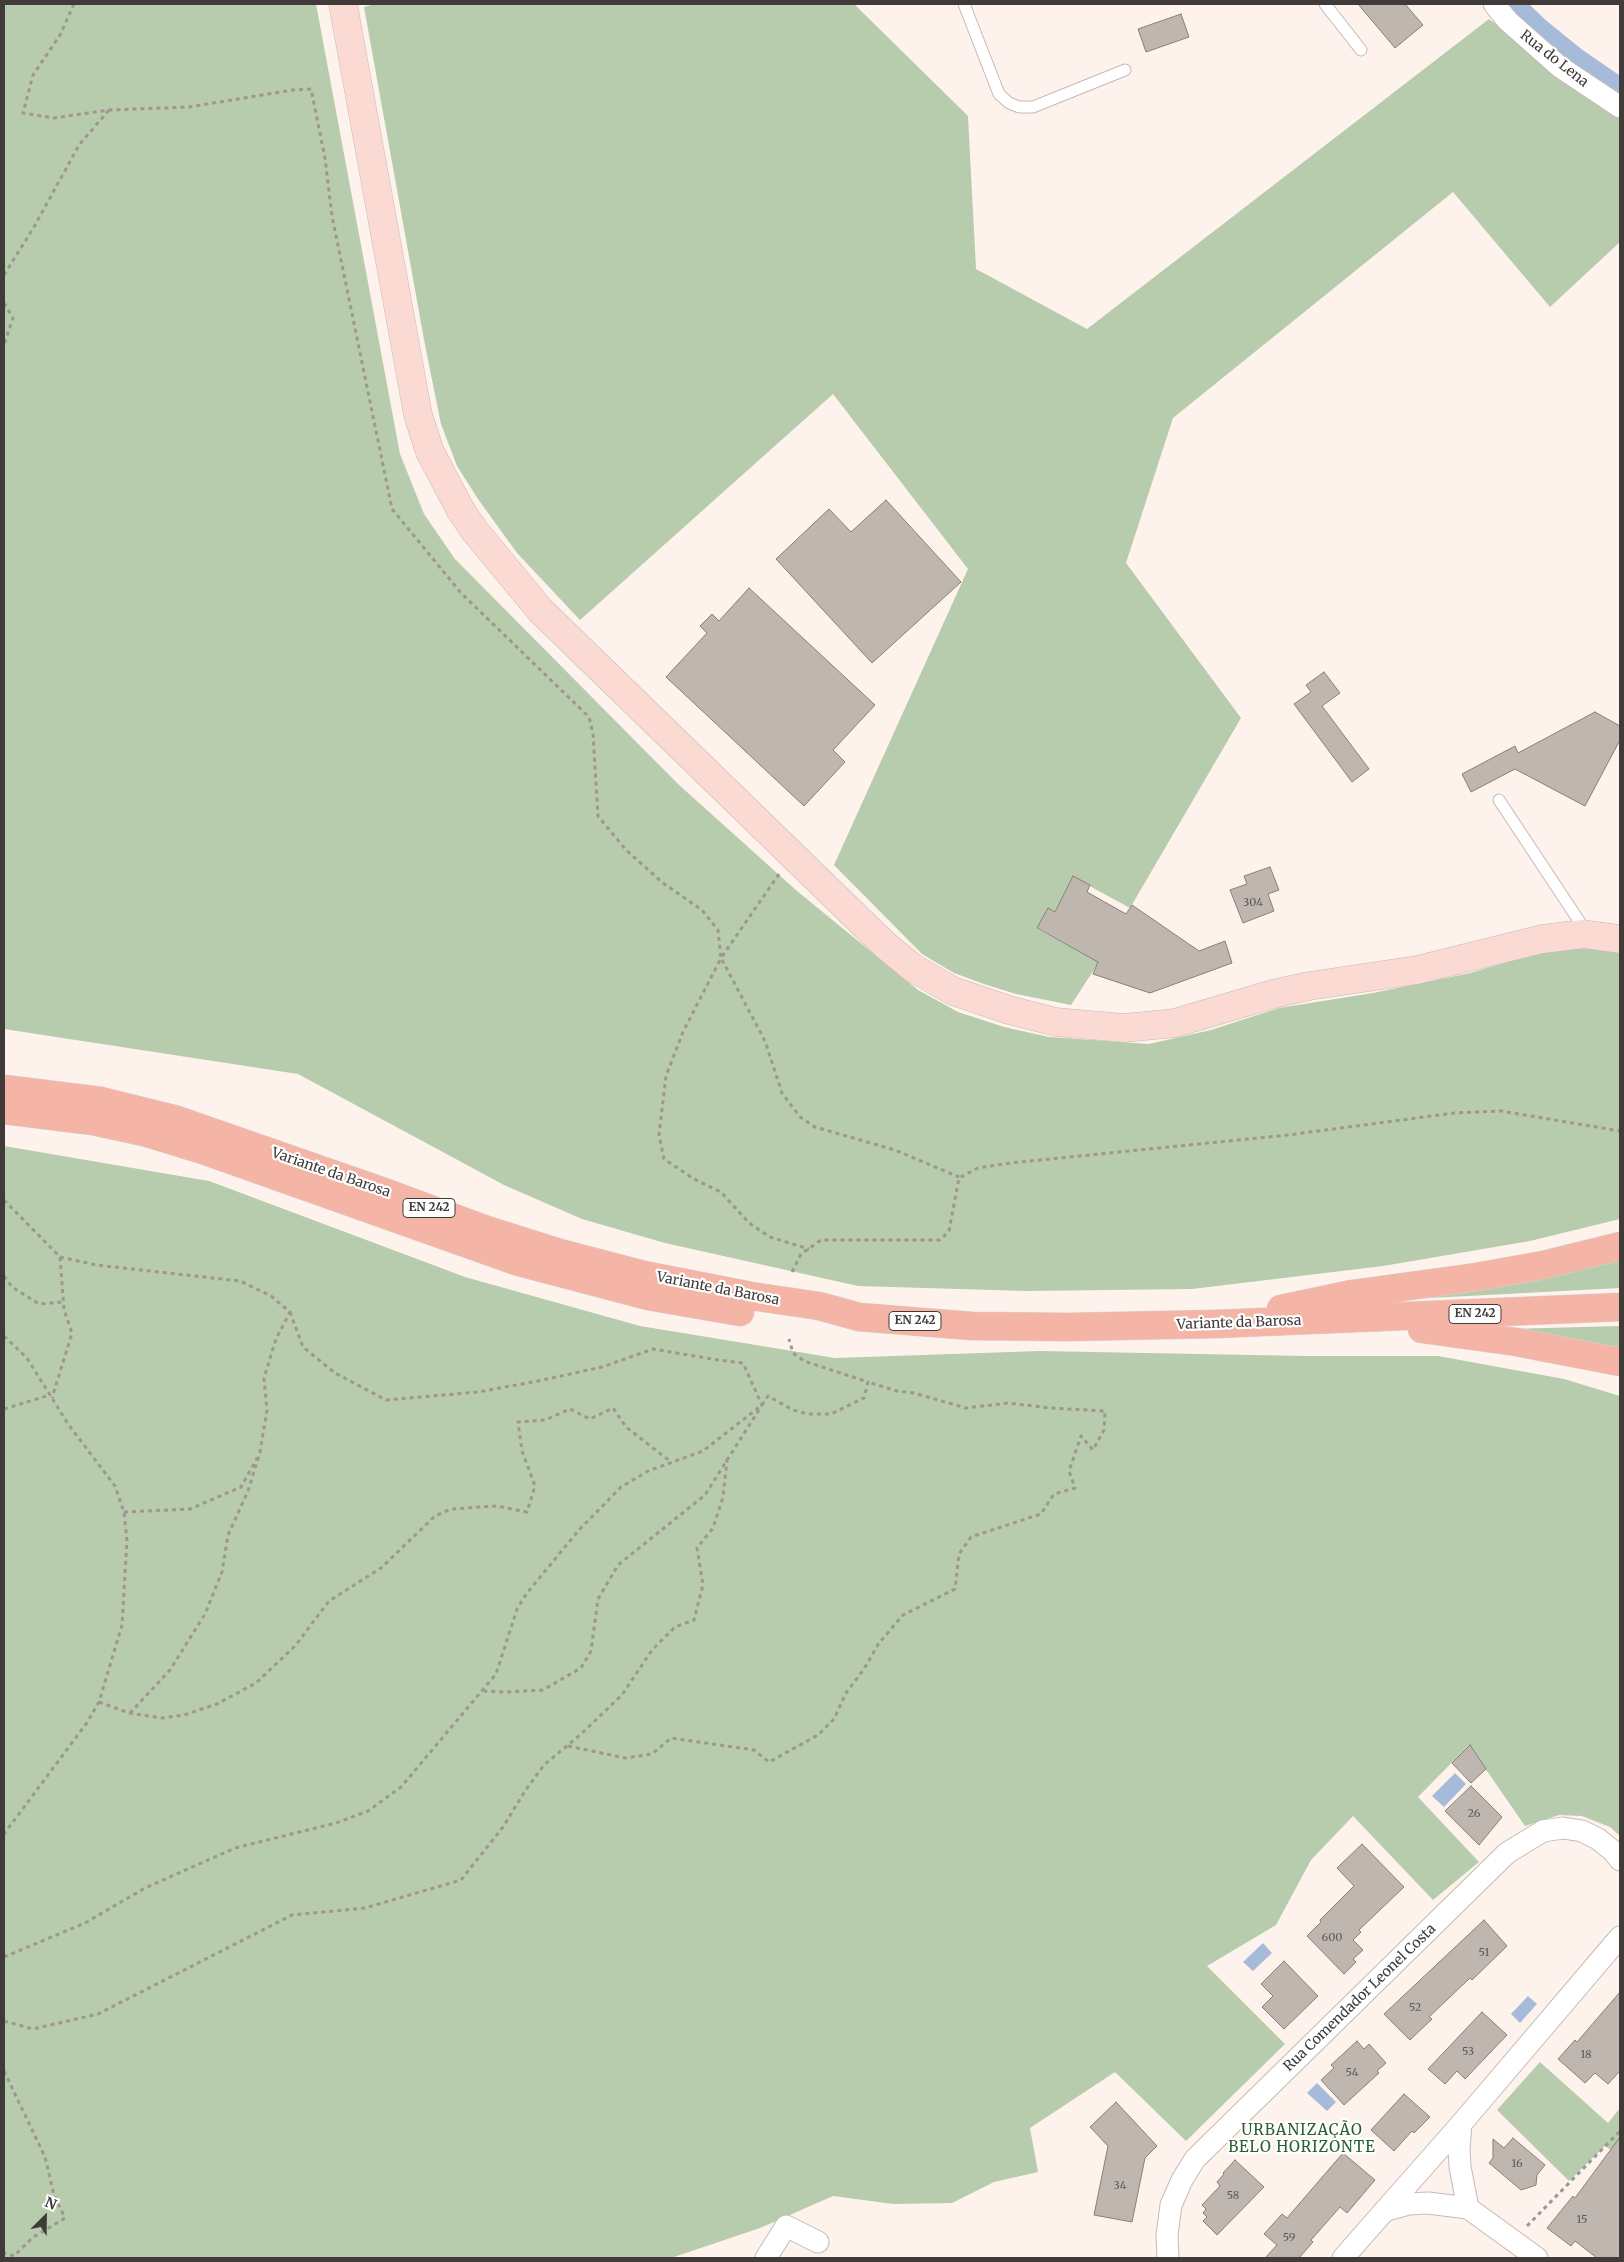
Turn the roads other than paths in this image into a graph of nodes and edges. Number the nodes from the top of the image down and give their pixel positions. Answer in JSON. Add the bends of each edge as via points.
{"nodes":[{"id":1,"x":343,"y":4,"type":"edge"},
{"id":2,"x":964,"y":4,"type":"edge"},
{"id":3,"x":1325,"y":4,"type":"edge"},
{"id":4,"x":1494,"y":4,"type":"edge"},
{"id":5,"x":1361,"y":50,"type":"dead end"},
{"id":6,"x":1125,"y":70,"type":"dead end"},
{"id":7,"x":1620,"y":107,"type":"edge"},
{"id":8,"x":1499,"y":800,"type":"dead end"},
{"id":9,"x":1588,"y":934,"type":"junction"},
{"id":10,"x":1620,"y":939,"type":"edge"},
{"id":11,"x":4,"y":1089,"type":"edge"},
{"id":12,"x":4,"y":1110,"type":"edge"},
{"id":13,"x":1620,"y":1246,"type":"edge"},
{"id":14,"x":1620,"y":1307,"type":"edge"},
{"id":15,"x":859,"y":1317,"type":"junction"},
{"id":16,"x":1329,"y":1320,"type":"junction"},
{"id":17,"x":1216,"y":1324,"type":"junction"},
{"id":18,"x":1620,"y":1362,"type":"edge"},
{"id":19,"x":1620,"y":1860,"type":"edge"},
{"id":20,"x":1620,"y":1937,"type":"edge"},
{"id":21,"x":1461,"y":2124,"type":"junction"},
{"id":22,"x":1468,"y":2208,"type":"junction"},
{"id":23,"x":1384,"y":2211,"type":"junction"},
{"id":24,"x":818,"y":2242,"type":"dead end"},
{"id":25,"x":766,"y":2258,"type":"edge"},
{"id":26,"x":1168,"y":2258,"type":"edge"},
{"id":27,"x":1343,"y":2258,"type":"edge"},
{"id":28,"x":1537,"y":2258,"type":"edge"}],
"edges":[{"from":1,"to":9,"type":"main road","via":[[418,415],[430,452],[445,483],[474,530],[540,610],[885,945],[913,968],[939,984],[1009,1010],[1056,1022],[1124,1028],[1175,1023],[1282,992],[1417,970],[1526,942]]},
{"from":2,"to":6,"type":"lane","via":[[999,94],[1009,103],[1033,107]]},
{"from":3,"to":5,"type":"lane"},
{"from":4,"to":7,"type":"street","name":"Rua do Lena","via":[[1508,22],[1560,67]]},
{"from":8,"to":9,"type":"lane"},
{"from":9,"to":10,"type":"main road"},
{"from":11,"to":15,"type":"main road","name":"Variante da Barosa","number":"EN 242","via":[[82,1098],[174,1119],[560,1253],[644,1274],[819,1306]]},
{"from":12,"to":15,"type":"main road","name":"Variante da Barosa","number":"EN 242","via":[[93,1121],[153,1134],[485,1251],[621,1290],[783,1318],[820,1321]]},
{"from":13,"to":17,"type":"main road","via":[[1543,1265],[1352,1294]]},
{"from":14,"to":16,"type":"main road","name":"Variante da Barosa","number":"EN 242"},
{"from":15,"to":17,"type":"main road","name":"Variante da Barosa","number":"EN 242","via":[[972,1326]]},
{"from":16,"to":17,"type":"main road","name":"Variante da Barosa","number":"EN 242"},
{"from":16,"to":18,"type":"main road","via":[[1458,1333]]},
{"from":19,"to":26,"type":"street","name":"Rua Comendador Leonel Costa","via":[[1598,1839],[1582,1831],[1564,1828],[1543,1831],[1507,1853],[1196,2159],[1171,2205]]},
{"from":20,"to":21,"type":"street"},
{"from":21,"to":22,"type":"street","via":[[1460,2167]]},
{"from":21,"to":23,"type":"street"},
{"from":22,"to":23,"type":"street","via":[[1428,2203]]},
{"from":22,"to":28,"type":"street"},
{"from":23,"to":27,"type":"street"},
{"from":24,"to":25,"type":"street","via":[[786,2226]]}]}
